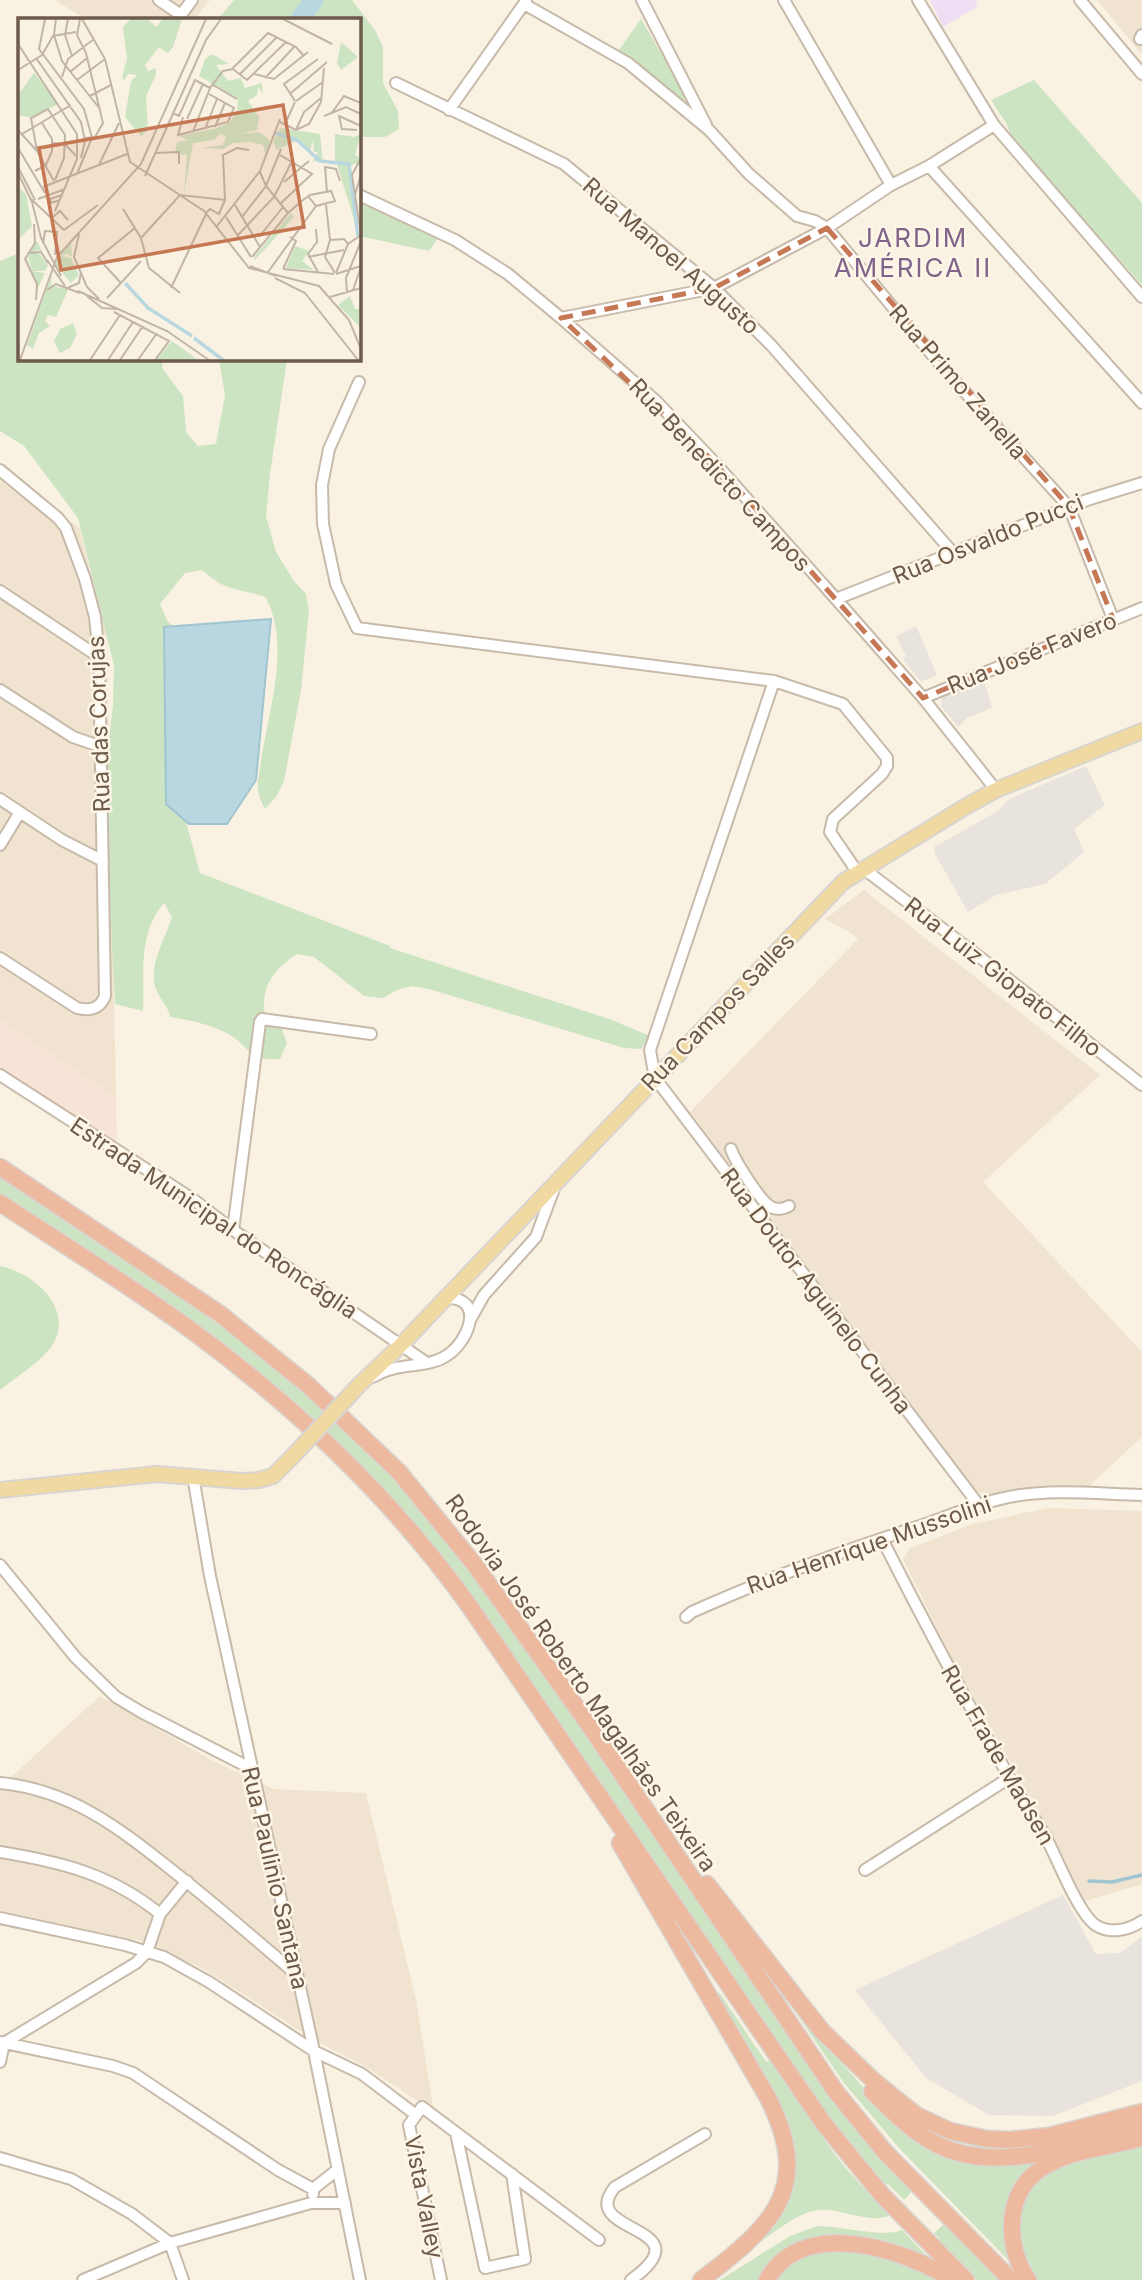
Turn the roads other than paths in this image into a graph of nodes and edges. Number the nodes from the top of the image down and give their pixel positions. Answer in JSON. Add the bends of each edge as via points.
{"nodes":[{"id":1,"x":159,"y":0,"type":"edge"},
{"id":2,"x":192,"y":0,"type":"edge"},
{"id":3,"x":642,"y":0,"type":"edge"},
{"id":4,"x":784,"y":0,"type":"edge"},
{"id":5,"x":918,"y":0,"type":"edge"},
{"id":6,"x":1080,"y":0,"type":"edge"},
{"id":7,"x":525,"y":2,"type":"edge"},
{"id":8,"x":180,"y":17,"type":"edge"},
{"id":9,"x":1142,"y":74,"type":"edge"},
{"id":10,"x":396,"y":83,"type":"dead end"},
{"id":11,"x":449,"y":110,"type":"junction"},
{"id":12,"x":994,"y":125,"type":"junction"},
{"id":13,"x":709,"y":130,"type":"junction"},
{"id":14,"x":929,"y":166,"type":"junction"},
{"id":15,"x":891,"y":185,"type":"junction"},
{"id":16,"x":360,"y":195,"type":"edge"},
{"id":17,"x":827,"y":228,"type":"junction"},
{"id":18,"x":714,"y":288,"type":"junction"},
{"id":19,"x":1142,"y":296,"type":"edge"},
{"id":20,"x":561,"y":318,"type":"junction"},
{"id":21,"x":359,"y":383,"type":"dead end"},
{"id":22,"x":1142,"y":403,"type":"edge"},
{"id":23,"x":0,"y":470,"type":"edge"},
{"id":24,"x":1142,"y":484,"type":"edge"},
{"id":25,"x":1069,"y":507,"type":"junction"},
{"id":26,"x":954,"y":554,"type":"junction"},
{"id":27,"x":0,"y":591,"type":"edge"},
{"id":28,"x":836,"y":599,"type":"junction"},
{"id":29,"x":1142,"y":608,"type":"edge"},
{"id":30,"x":1114,"y":619,"type":"junction"},
{"id":31,"x":99,"y":657,"type":"junction"},
{"id":32,"x":774,"y":681,"type":"junction"},
{"id":33,"x":0,"y":690,"type":"edge"},
{"id":34,"x":923,"y":698,"type":"junction"},
{"id":35,"x":1142,"y":731,"type":"edge"},
{"id":36,"x":102,"y":747,"type":"junction"},
{"id":37,"x":996,"y":790,"type":"junction"},
{"id":38,"x":0,"y":799,"type":"edge"},
{"id":39,"x":20,"y":813,"type":"junction"},
{"id":40,"x":0,"y":845,"type":"edge"},
{"id":41,"x":103,"y":861,"type":"junction"},
{"id":42,"x":860,"y":871,"type":"junction"},
{"id":43,"x":0,"y":958,"type":"edge"},
{"id":44,"x":371,"y":1034,"type":"dead end"},
{"id":45,"x":0,"y":1075,"type":"edge"},
{"id":46,"x":655,"y":1078,"type":"junction"},
{"id":47,"x":1142,"y":1085,"type":"edge"},
{"id":48,"x":731,"y":1149,"type":"dead end"},
{"id":49,"x":0,"y":1167,"type":"edge"},
{"id":50,"x":557,"y":1181,"type":"junction"},
{"id":51,"x":0,"y":1203,"type":"edge"},
{"id":52,"x":789,"y":1206,"type":"dead end"},
{"id":53,"x":233,"y":1230,"type":"junction"},
{"id":54,"x":446,"y":1298,"type":"junction"},
{"id":55,"x":470,"y":1320,"type":"junction"},
{"id":56,"x":418,"y":1328,"type":"junction"},
{"id":57,"x":401,"y":1345,"type":"junction"},
{"id":58,"x":427,"y":1363,"type":"junction"},
{"id":59,"x":362,"y":1383,"type":"junction"},
{"id":60,"x":193,"y":1476,"type":"junction"},
{"id":61,"x":0,"y":1490,"type":"edge"},
{"id":62,"x":1142,"y":1495,"type":"edge"},
{"id":63,"x":978,"y":1504,"type":"junction"},
{"id":64,"x":882,"y":1538,"type":"junction"},
{"id":65,"x":0,"y":1565,"type":"edge"},
{"id":66,"x":686,"y":1617,"type":"dead end"},
{"id":67,"x":587,"y":1722,"type":"junction"},
{"id":68,"x":564,"y":1743,"type":"junction"},
{"id":69,"x":250,"y":1768,"type":"junction"},
{"id":70,"x":1009,"y":1778,"type":"junction"},
{"id":71,"x":0,"y":1783,"type":"edge"},
{"id":72,"x":0,"y":1852,"type":"edge"},
{"id":73,"x":864,"y":1870,"type":"dead end"},
{"id":74,"x":187,"y":1881,"type":"junction"},
{"id":75,"x":160,"y":1914,"type":"junction"},
{"id":76,"x":0,"y":1918,"type":"edge"},
{"id":77,"x":1142,"y":1921,"type":"edge"},
{"id":78,"x":147,"y":1952,"type":"junction"},
{"id":79,"x":296,"y":1974,"type":"junction"},
{"id":80,"x":822,"y":2031,"type":"junction"},
{"id":81,"x":2,"y":2043,"type":"edge"},
{"id":82,"x":314,"y":2051,"type":"junction"},
{"id":83,"x":0,"y":2062,"type":"edge"},
{"id":84,"x":1142,"y":2112,"type":"edge"},
{"id":85,"x":416,"y":2115,"type":"junction"},
{"id":86,"x":1142,"y":2125,"type":"edge"},
{"id":87,"x":456,"y":2133,"type":"junction"},
{"id":88,"x":705,"y":2134,"type":"dead end"},
{"id":89,"x":1142,"y":2138,"type":"edge"},
{"id":90,"x":0,"y":2158,"type":"edge"},
{"id":91,"x":337,"y":2170,"type":"junction"},
{"id":92,"x":512,"y":2174,"type":"junction"},
{"id":93,"x":313,"y":2189,"type":"junction"},
{"id":94,"x":311,"y":2203,"type":"junction"},
{"id":95,"x":345,"y":2203,"type":"junction"},
{"id":96,"x":599,"y":2240,"type":"dead end"},
{"id":97,"x":170,"y":2242,"type":"junction"},
{"id":98,"x":83,"y":2280,"type":"edge"},
{"id":99,"x":183,"y":2280,"type":"edge"},
{"id":100,"x":360,"y":2280,"type":"edge"},
{"id":101,"x":441,"y":2280,"type":"edge"},
{"id":102,"x":631,"y":2280,"type":"edge"},
{"id":103,"x":701,"y":2280,"type":"edge"},
{"id":104,"x":767,"y":2280,"type":"edge"},
{"id":105,"x":953,"y":2280,"type":"edge"},
{"id":106,"x":966,"y":2280,"type":"edge"},
{"id":107,"x":1011,"y":2280,"type":"edge"},
{"id":108,"x":1028,"y":2280,"type":"edge"}],
"edges":[{"from":1,"to":8,"type":"street"},
{"from":2,"to":8,"type":"street"},
{"from":3,"to":13,"type":"street"},
{"from":4,"to":15,"type":"street"},
{"from":5,"to":12,"type":"street"},
{"from":6,"to":9,"type":"street"},
{"from":7,"to":11,"type":"street"},
{"from":7,"to":13,"type":"street","name":"Rua Primo Zanella","via":[[628,63]]},
{"from":10,"to":11,"type":"street","name":"Rua Manoel Augusto"},
{"from":11,"to":18,"type":"street","name":"Rua Manoel Augusto","via":[[564,164]]},
{"from":12,"to":14,"type":"street"},
{"from":12,"to":19,"type":"street"},
{"from":13,"to":17,"type":"street","name":"Rua Primo Zanella","via":[[749,174],[797,216]]},
{"from":14,"to":15,"type":"street"},
{"from":14,"to":22,"type":"street"},
{"from":15,"to":17,"type":"street"},
{"from":16,"to":20,"type":"street","name":"Rua Benedicto Campos","via":[[455,240],[508,274]]},
{"from":17,"to":18,"type":"street"},
{"from":17,"to":25,"type":"street","name":"Rua Primo Zanella","via":[[944,369]]},
{"from":18,"to":20,"type":"street"},
{"from":18,"to":26,"type":"street","name":"Rua Manoel Augusto","via":[[771,345]]},
{"from":20,"to":28,"type":"street","name":"Rua Benedicto Campos","via":[[656,401]]},
{"from":21,"to":32,"type":"street","via":[[330,449],[322,485],[323,524],[336,584],[357,628]]},
{"from":23,"to":31,"type":"street","name":"Rua das Corujas","via":[[66,528],[92,604]]},
{"from":24,"to":25,"type":"street","name":"Rua Osvaldo Pucci"},
{"from":25,"to":26,"type":"street","name":"Rua Osvaldo Pucci"},
{"from":25,"to":30,"type":"street","name":"Rua Primo Zanella"},
{"from":26,"to":28,"type":"street","name":"Rua Osvaldo Pucci"},
{"from":27,"to":31,"type":"street"},
{"from":28,"to":34,"type":"street","name":"Rua Benedicto Campos"},
{"from":29,"to":30,"type":"street","name":"Rua José Favero"},
{"from":30,"to":34,"type":"street","name":"Rua José Favero"},
{"from":31,"to":36,"type":"street","name":"Rua das Corujas"},
{"from":32,"to":42,"type":"street","name":"Rua Luiz Giopato Filho","via":[[843,704],[887,758],[882,774],[830,827]]},
{"from":32,"to":46,"type":"street","via":[[650,1050]]},
{"from":33,"to":36,"type":"street","via":[[73,737]]},
{"from":34,"to":37,"type":"street","name":"Rua Benedicto Campos"},
{"from":35,"to":37,"type":"main road","name":"Rua Campos Salles"},
{"from":36,"to":41,"type":"street","name":"Rua das Corujas"},
{"from":37,"to":42,"type":"main road","name":"Rua Campos Salles"},
{"from":38,"to":39,"type":"street"},
{"from":39,"to":40,"type":"street"},
{"from":39,"to":41,"type":"street"},
{"from":41,"to":43,"type":"street","name":"Rua das Corujas","via":[[105,996],[95,1009],[77,1008]]},
{"from":42,"to":46,"type":"main road","name":"Rua Campos Salles","via":[[843,882]]},
{"from":42,"to":47,"type":"street","name":"Rua Luiz Giopato Filho","via":[[1007,978]]},
{"from":44,"to":53,"type":"street","via":[[262,1019]]},
{"from":45,"to":53,"type":"street","name":"Estrada Municipal do Roncáglia"},
{"from":46,"to":50,"type":"main road","name":"Rua Campos Salles"},
{"from":46,"to":63,"type":"street","name":"Rua Doutor Aguinelo Cunha"},
{"from":48,"to":52,"type":"street","via":[[769,1206]]},
{"from":49,"to":67,"type":"highway","name":"Rodovia José Roberto Magalhães Teixeira","via":[[220,1314],[348,1422],[450,1532]]},
{"from":50,"to":54,"type":"main road","name":"Rua Campos Salles"},
{"from":50,"to":55,"type":"street","via":[[536,1237],[484,1295]]},
{"from":51,"to":68,"type":"highway","name":"Rodovia José Roberto Magalhães Teixeira","via":[[191,1331],[325,1441],[396,1512],[431,1555]]},
{"from":53,"to":57,"type":"street","name":"Estrada Municipal do Roncáglia"},
{"from":54,"to":55,"type":"street","via":[[466,1304]]},
{"from":54,"to":56,"type":"main road","name":"Rua Campos Salles"},
{"from":55,"to":58,"type":"street","via":[[449,1355]]},
{"from":56,"to":57,"type":"main road","name":"Rua Campos Salles"},
{"from":56,"to":58,"type":"street","via":[[415,1348]]},
{"from":57,"to":58,"type":"street","name":"Estrada Municipal do Roncáglia"},
{"from":57,"to":59,"type":"main road","name":"Rua Campos Salles"},
{"from":58,"to":59,"type":"street","via":[[395,1368]]},
{"from":59,"to":60,"type":"main road","name":"Rua Campos Salles","bridge":true,"via":[[273,1476],[242,1481]]},
{"from":60,"to":61,"type":"main road","name":"Rua Campos Salles","via":[[144,1475]]},
{"from":60,"to":69,"type":"street","name":"Rua Paulinio Santana"},
{"from":62,"to":63,"type":"street","name":"Rua Henrique Mussolini","via":[[1017,1495]]},
{"from":63,"to":64,"type":"street","name":"Rua Henrique Mussolini"},
{"from":64,"to":66,"type":"street","name":"Rua Henrique Mussolini","via":[[752,1585]]},
{"from":64,"to":70,"type":"street","name":"Rua Frade Madsen"},
{"from":65,"to":69,"type":"street","via":[[76,1658],[116,1697]]},
{"from":67,"to":80,"type":"highway"},
{"from":67,"to":107,"type":"highway","name":"Rodovia José Roberto Magalhães Teixeira","via":[[836,2092],[885,2152]]},
{"from":68,"to":103,"type":"highway","via":[[783,2130],[786,2185],[773,2214],[743,2248]]},
{"from":68,"to":106,"type":"highway","name":"Rodovia José Roberto Magalhães Teixeira","via":[[824,2123],[882,2195]]},
{"from":69,"to":79,"type":"street","name":"Rua Paulinio Santana"},
{"from":70,"to":73,"type":"street"},
{"from":70,"to":77,"type":"street","name":"Rua Frade Madsen","via":[[1045,1835],[1080,1906],[1096,1926],[1116,1931]]},
{"from":71,"to":74,"type":"street","via":[[29,1786],[81,1805]]},
{"from":72,"to":75,"type":"street","via":[[105,1878]]},
{"from":74,"to":75,"type":"street"},
{"from":74,"to":79,"type":"street"},
{"from":75,"to":78,"type":"street"},
{"from":76,"to":78,"type":"street"},
{"from":78,"to":81,"type":"street","via":[[128,1970]]},
{"from":78,"to":82,"type":"street","via":[[186,1968]]},
{"from":79,"to":82,"type":"street","name":"Rua Paulinio Santana"},
{"from":80,"to":84,"type":"highway","via":[[916,2115],[959,2133],[998,2139],[1039,2137]]},
{"from":80,"to":86,"type":"highway","via":[[852,2070],[904,2122],[940,2146],[998,2157],[1022,2156]]},
{"from":81,"to":83,"type":"street"},
{"from":81,"to":93,"type":"street","via":[[133,2073]]},
{"from":82,"to":85,"type":"street","via":[[362,2074]]},
{"from":82,"to":91,"type":"street","name":"Rua Paulinio Santana"},
{"from":85,"to":87,"type":"street","via":[[422,2107]]},
{"from":85,"to":101,"type":"street","name":"Vista Valley","via":[[409,2125]]},
{"from":87,"to":92,"type":"street"},
{"from":87,"to":92,"type":"street","via":[[485,2268],[525,2259]]},
{"from":88,"to":102,"type":"street","via":[[608,2195],[610,2214],[647,2237],[656,2251],[649,2267]]},
{"from":89,"to":108,"type":"highway","via":[[1066,2157],[1035,2172],[1018,2197],[1011,2224],[1014,2254]]},
{"from":90,"to":97,"type":"street","via":[[71,2179]]},
{"from":91,"to":93,"type":"street"},
{"from":91,"to":95,"type":"street","name":"Rua Paulinio Santana"},
{"from":92,"to":96,"type":"street"},
{"from":93,"to":94,"type":"street"},
{"from":94,"to":95,"type":"street"},
{"from":94,"to":97,"type":"street"},
{"from":95,"to":100,"type":"street","name":"Rua Paulinio Santana"},
{"from":97,"to":98,"type":"street"},
{"from":97,"to":99,"type":"street"},
{"from":104,"to":105,"type":"highway","via":[[795,2251],[812,2244],[839,2243],[907,2257]]}]}
